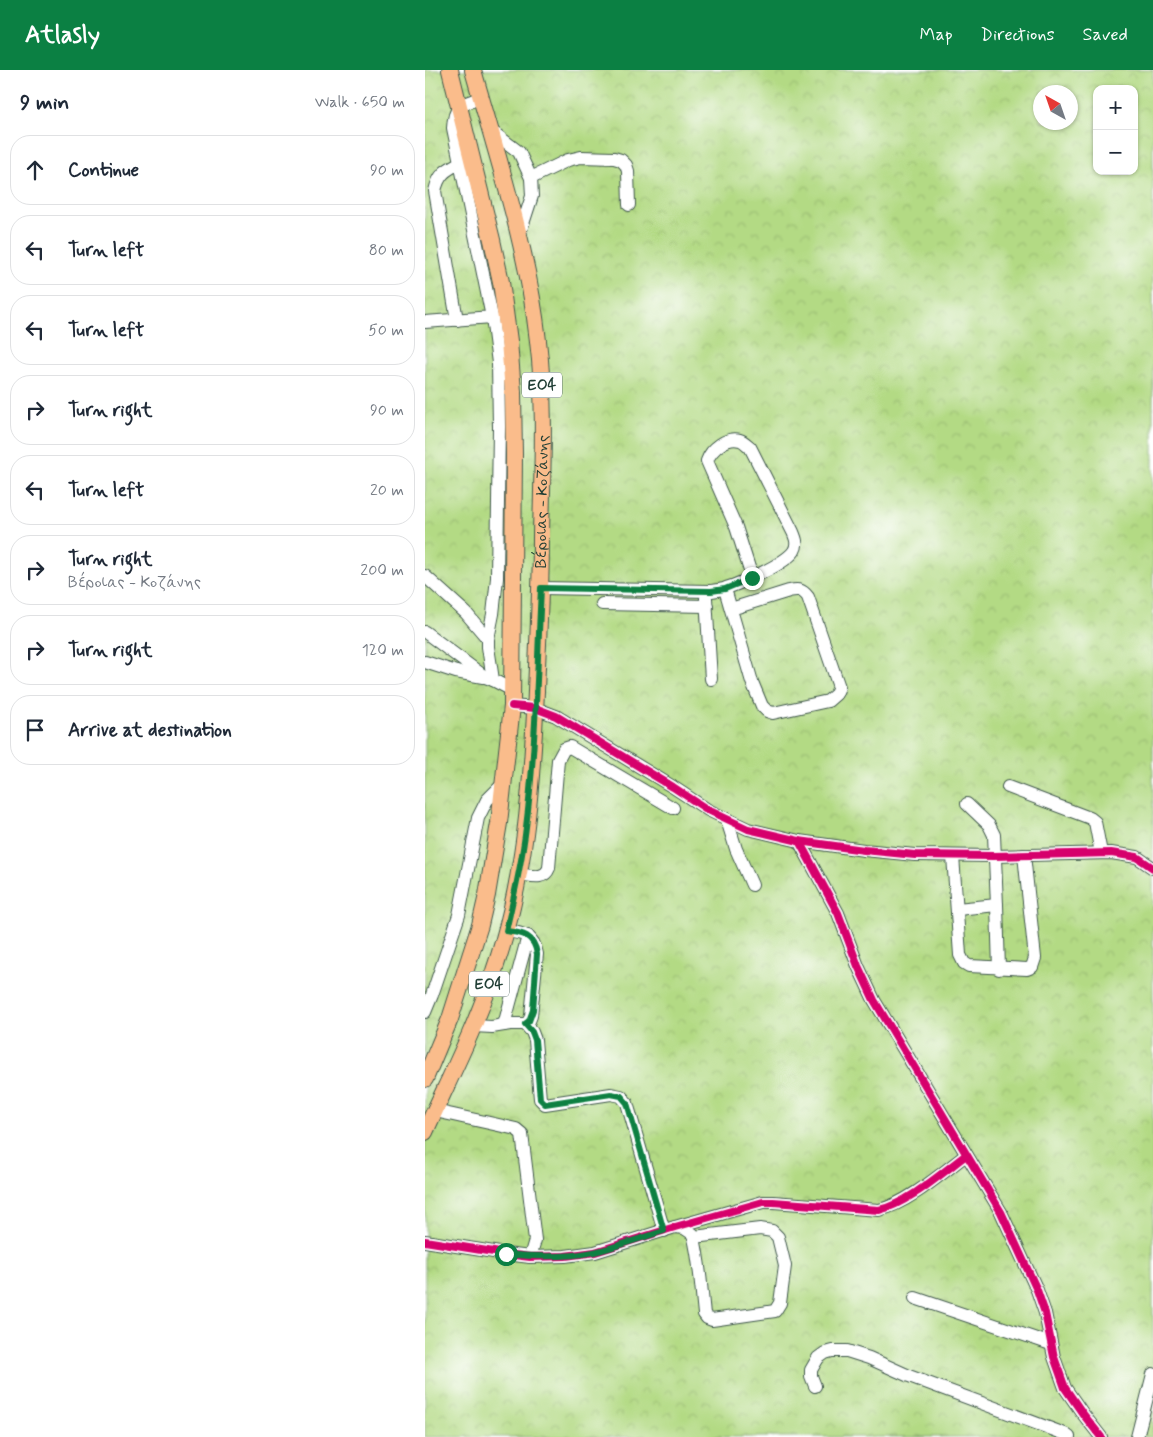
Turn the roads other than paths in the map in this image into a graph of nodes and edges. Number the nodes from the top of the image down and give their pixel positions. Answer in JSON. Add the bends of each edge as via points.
{"nodes":[{"id":1,"x":450,"y":70,"type":"edge"},
{"id":2,"x":473,"y":70,"type":"edge"},
{"id":3,"x":480,"y":98,"type":"junction"},
{"id":4,"x":459,"y":106,"type":"junction"},
{"id":5,"x":489,"y":129,"type":"junction"},
{"id":6,"x":461,"y":162,"type":"junction"},
{"id":7,"x":531,"y":178,"type":"junction"},
{"id":8,"x":629,"y":206,"type":"dead end"},
{"id":9,"x":519,"y":236,"type":"junction"},
{"id":10,"x":492,"y":317,"type":"junction"},
{"id":11,"x":457,"y":320,"type":"junction"},
{"id":12,"x":425,"y":322,"type":"edge"},
{"id":13,"x":425,"y":576,"type":"edge"},
{"id":14,"x":752,"y":578,"type":"junction"},
{"id":15,"x":541,"y":588,"type":"junction"},
{"id":16,"x":725,"y":589,"type":"junction"},
{"id":17,"x":705,"y":590,"type":"junction"},
{"id":18,"x":602,"y":604,"type":"dead end"},
{"id":19,"x":707,"y":606,"type":"junction"},
{"id":20,"x":731,"y":609,"type":"junction"},
{"id":21,"x":425,"y":632,"type":"edge"},
{"id":22,"x":488,"y":639,"type":"junction"},
{"id":23,"x":425,"y":662,"type":"edge"},
{"id":24,"x":489,"y":679,"type":"junction"},
{"id":25,"x":711,"y":679,"type":"dead end"},
{"id":26,"x":512,"y":698,"type":"junction"},
{"id":27,"x":535,"y":708,"type":"junction"},
{"id":28,"x":504,"y":783,"type":"junction"},
{"id":29,"x":1008,"y":787,"type":"dead end"},
{"id":30,"x":967,"y":804,"type":"dead end"},
{"id":31,"x":673,"y":808,"type":"dead end"},
{"id":32,"x":727,"y":820,"type":"junction"},
{"id":33,"x":799,"y":840,"type":"junction"},
{"id":34,"x":1101,"y":853,"type":"junction"},
{"id":35,"x":1024,"y":855,"type":"junction"},
{"id":36,"x":953,"y":856,"type":"junction"},
{"id":37,"x":994,"y":856,"type":"junction"},
{"id":38,"x":1153,"y":868,"type":"edge"},
{"id":39,"x":518,"y":874,"type":"junction"},
{"id":40,"x":752,"y":886,"type":"dead end"},
{"id":41,"x":997,"y":906,"type":"junction"},
{"id":42,"x":957,"y":909,"type":"junction"},
{"id":43,"x":506,"y":931,"type":"junction"},
{"id":44,"x":528,"y":936,"type":"junction"},
{"id":45,"x":999,"y":969,"type":"junction"},
{"id":46,"x":425,"y":1012,"type":"edge"},
{"id":47,"x":525,"y":1024,"type":"junction"},
{"id":48,"x":504,"y":1025,"type":"junction"},
{"id":49,"x":473,"y":1026,"type":"junction"},
{"id":50,"x":425,"y":1079,"type":"edge"},
{"id":51,"x":435,"y":1111,"type":"junction"},
{"id":52,"x":425,"y":1132,"type":"edge"},
{"id":53,"x":966,"y":1156,"type":"junction"},
{"id":54,"x":670,"y":1229,"type":"junction"},
{"id":55,"x":694,"y":1237,"type":"junction"},
{"id":56,"x":425,"y":1241,"type":"edge"},
{"id":57,"x":530,"y":1257,"type":"junction"},
{"id":58,"x":915,"y":1298,"type":"dead end"},
{"id":59,"x":1051,"y":1344,"type":"junction"},
{"id":60,"x":1153,"y":1374,"type":"edge"},
{"id":61,"x":815,"y":1386,"type":"dead end"},
{"id":62,"x":1069,"y":1437,"type":"edge"},
{"id":63,"x":1101,"y":1437,"type":"edge"},
{"id":64,"x":1137,"y":1437,"type":"edge"}],
"edges":[{"from":1,"to":4,"type":"main road","name":"Βέροιας - Κοζάνης","number":"ΕΟ4"},
{"from":2,"to":3,"type":"main road","name":"Βέροιας - Κοζάνης","number":"ΕΟ4"},
{"from":3,"to":4,"type":"street"},
{"from":3,"to":5,"type":"main road","name":"Βέροιας - Κοζάνης","number":"ΕΟ4"},
{"from":4,"to":6,"type":"street","via":[[453,118],[453,128]]},
{"from":4,"to":26,"type":"main road","name":"Βέροιας - Κοζάνης","number":"ΕΟ4","via":[[501,282],[509,341],[514,436]]},
{"from":5,"to":7,"type":"street","via":[[519,152]]},
{"from":5,"to":9,"type":"main road","name":"Βέροιας - Κοζάνης","number":"ΕΟ4"},
{"from":6,"to":10,"type":"street"},
{"from":6,"to":11,"type":"street","via":[[440,175],[435,191]]},
{"from":7,"to":8,"type":"street","via":[[567,160],[614,158],[626,165]]},
{"from":7,"to":9,"type":"street","via":[[532,196]]},
{"from":9,"to":15,"type":"main road","name":"Βέροιας - Κοζάνης","number":"ΕΟ4","via":[[538,340],[542,384]]},
{"from":10,"to":11,"type":"street"},
{"from":10,"to":22,"type":"street","via":[[498,363],[499,427],[497,578]]},
{"from":11,"to":12,"type":"street"},
{"from":13,"to":22,"type":"street"},
{"from":14,"to":14,"type":"street","via":[[789,555],[797,541],[750,447],[739,439],[729,440],[713,450],[707,461],[736,527]]},
{"from":14,"to":16,"type":"street"},
{"from":15,"to":17,"type":"street"},
{"from":15,"to":27,"type":"main road","name":"Βέροιας - Κοζάνης","number":"ΕΟ4"},
{"from":16,"to":17,"type":"street"},
{"from":16,"to":20,"type":"street"},
{"from":17,"to":19,"type":"street"},
{"from":18,"to":19,"type":"street"},
{"from":19,"to":25,"type":"street"},
{"from":20,"to":20,"type":"street","via":[[762,706],[773,713],[828,702],[832,698],[839,687],[804,592],[797,589]]},
{"from":21,"to":24,"type":"street"},
{"from":22,"to":24,"type":"street"},
{"from":23,"to":24,"type":"street"},
{"from":24,"to":26,"type":"street"},
{"from":26,"to":27,"type":"street"},
{"from":26,"to":28,"type":"main road","name":"Βέροιας - Κοζάνης","number":"ΕΟ4"},
{"from":27,"to":32,"type":"street","via":[[556,716]]},
{"from":27,"to":39,"type":"main road","name":"Βέροιας - Κοζάνης","number":"ΕΟ4","via":[[526,828]]},
{"from":28,"to":46,"type":"street","via":[[487,800],[478,818],[459,915]]},
{"from":28,"to":50,"type":"main road","name":"Βέροιας - Κοζάνης","number":"ΕΟ4","via":[[480,925],[450,1019]]},
{"from":29,"to":34,"type":"street","via":[[1090,818],[1095,822]]},
{"from":30,"to":37,"type":"street","via":[[989,825],[994,835]]},
{"from":31,"to":39,"type":"street","via":[[570,747],[564,749],[558,760],[547,874]]},
{"from":32,"to":33,"type":"street","via":[[748,829]]},
{"from":32,"to":40,"type":"street"},
{"from":33,"to":36,"type":"street","via":[[863,850]]},
{"from":33,"to":53,"type":"street","via":[[838,913],[874,1000]]},
{"from":34,"to":35,"type":"street"},
{"from":34,"to":38,"type":"street","via":[[1137,857]]},
{"from":35,"to":37,"type":"street"},
{"from":35,"to":45,"type":"street","via":[[1035,958],[1032,968],[1027,970]]},
{"from":36,"to":37,"type":"street"},
{"from":36,"to":42,"type":"street"},
{"from":37,"to":41,"type":"street"},
{"from":39,"to":43,"type":"main road","name":"Βέροιας - Κοζάνης","number":"ΕΟ4"},
{"from":41,"to":42,"type":"street"},
{"from":41,"to":45,"type":"street"},
{"from":42,"to":45,"type":"street","via":[[960,955],[964,962],[969,966]]},
{"from":43,"to":44,"type":"street"},
{"from":43,"to":49,"type":"main road","name":"Βέροιας - Κοζάνης","number":"ΕΟ4"},
{"from":44,"to":47,"type":"street","via":[[537,954],[533,1010]]},
{"from":44,"to":48,"type":"street"},
{"from":47,"to":48,"type":"street"},
{"from":47,"to":54,"type":"street","via":[[535,1040],[540,1099],[545,1104],[611,1094],[621,1096],[627,1103]]},
{"from":48,"to":49,"type":"street"},
{"from":49,"to":51,"type":"main road","name":"Βέροιας - Κοζάνης","number":"ΕΟ4"},
{"from":51,"to":52,"type":"main road","name":"Βέροιας - Κοζάνης","number":"ΕΟ4"},
{"from":51,"to":57,"type":"street","via":[[516,1129],[522,1134],[535,1240]]},
{"from":53,"to":54,"type":"street","via":[[889,1208],[873,1211],[763,1202]]},
{"from":53,"to":59,"type":"street","via":[[1001,1212],[1032,1277],[1045,1313]]},
{"from":54,"to":55,"type":"street","via":[[684,1228]]},
{"from":54,"to":57,"type":"street","via":[[595,1252]]},
{"from":55,"to":55,"type":"street","via":[[707,1318],[712,1320],[775,1311],[780,1303],[785,1266],[778,1236],[760,1229]]},
{"from":56,"to":57,"type":"street"},
{"from":58,"to":59,"type":"street"},
{"from":59,"to":63,"type":"street","via":[[1065,1388]]},
{"from":60,"to":64,"type":"street"},
{"from":61,"to":62,"type":"street","via":[[811,1370],[819,1358],[832,1351],[847,1350]]}]}
